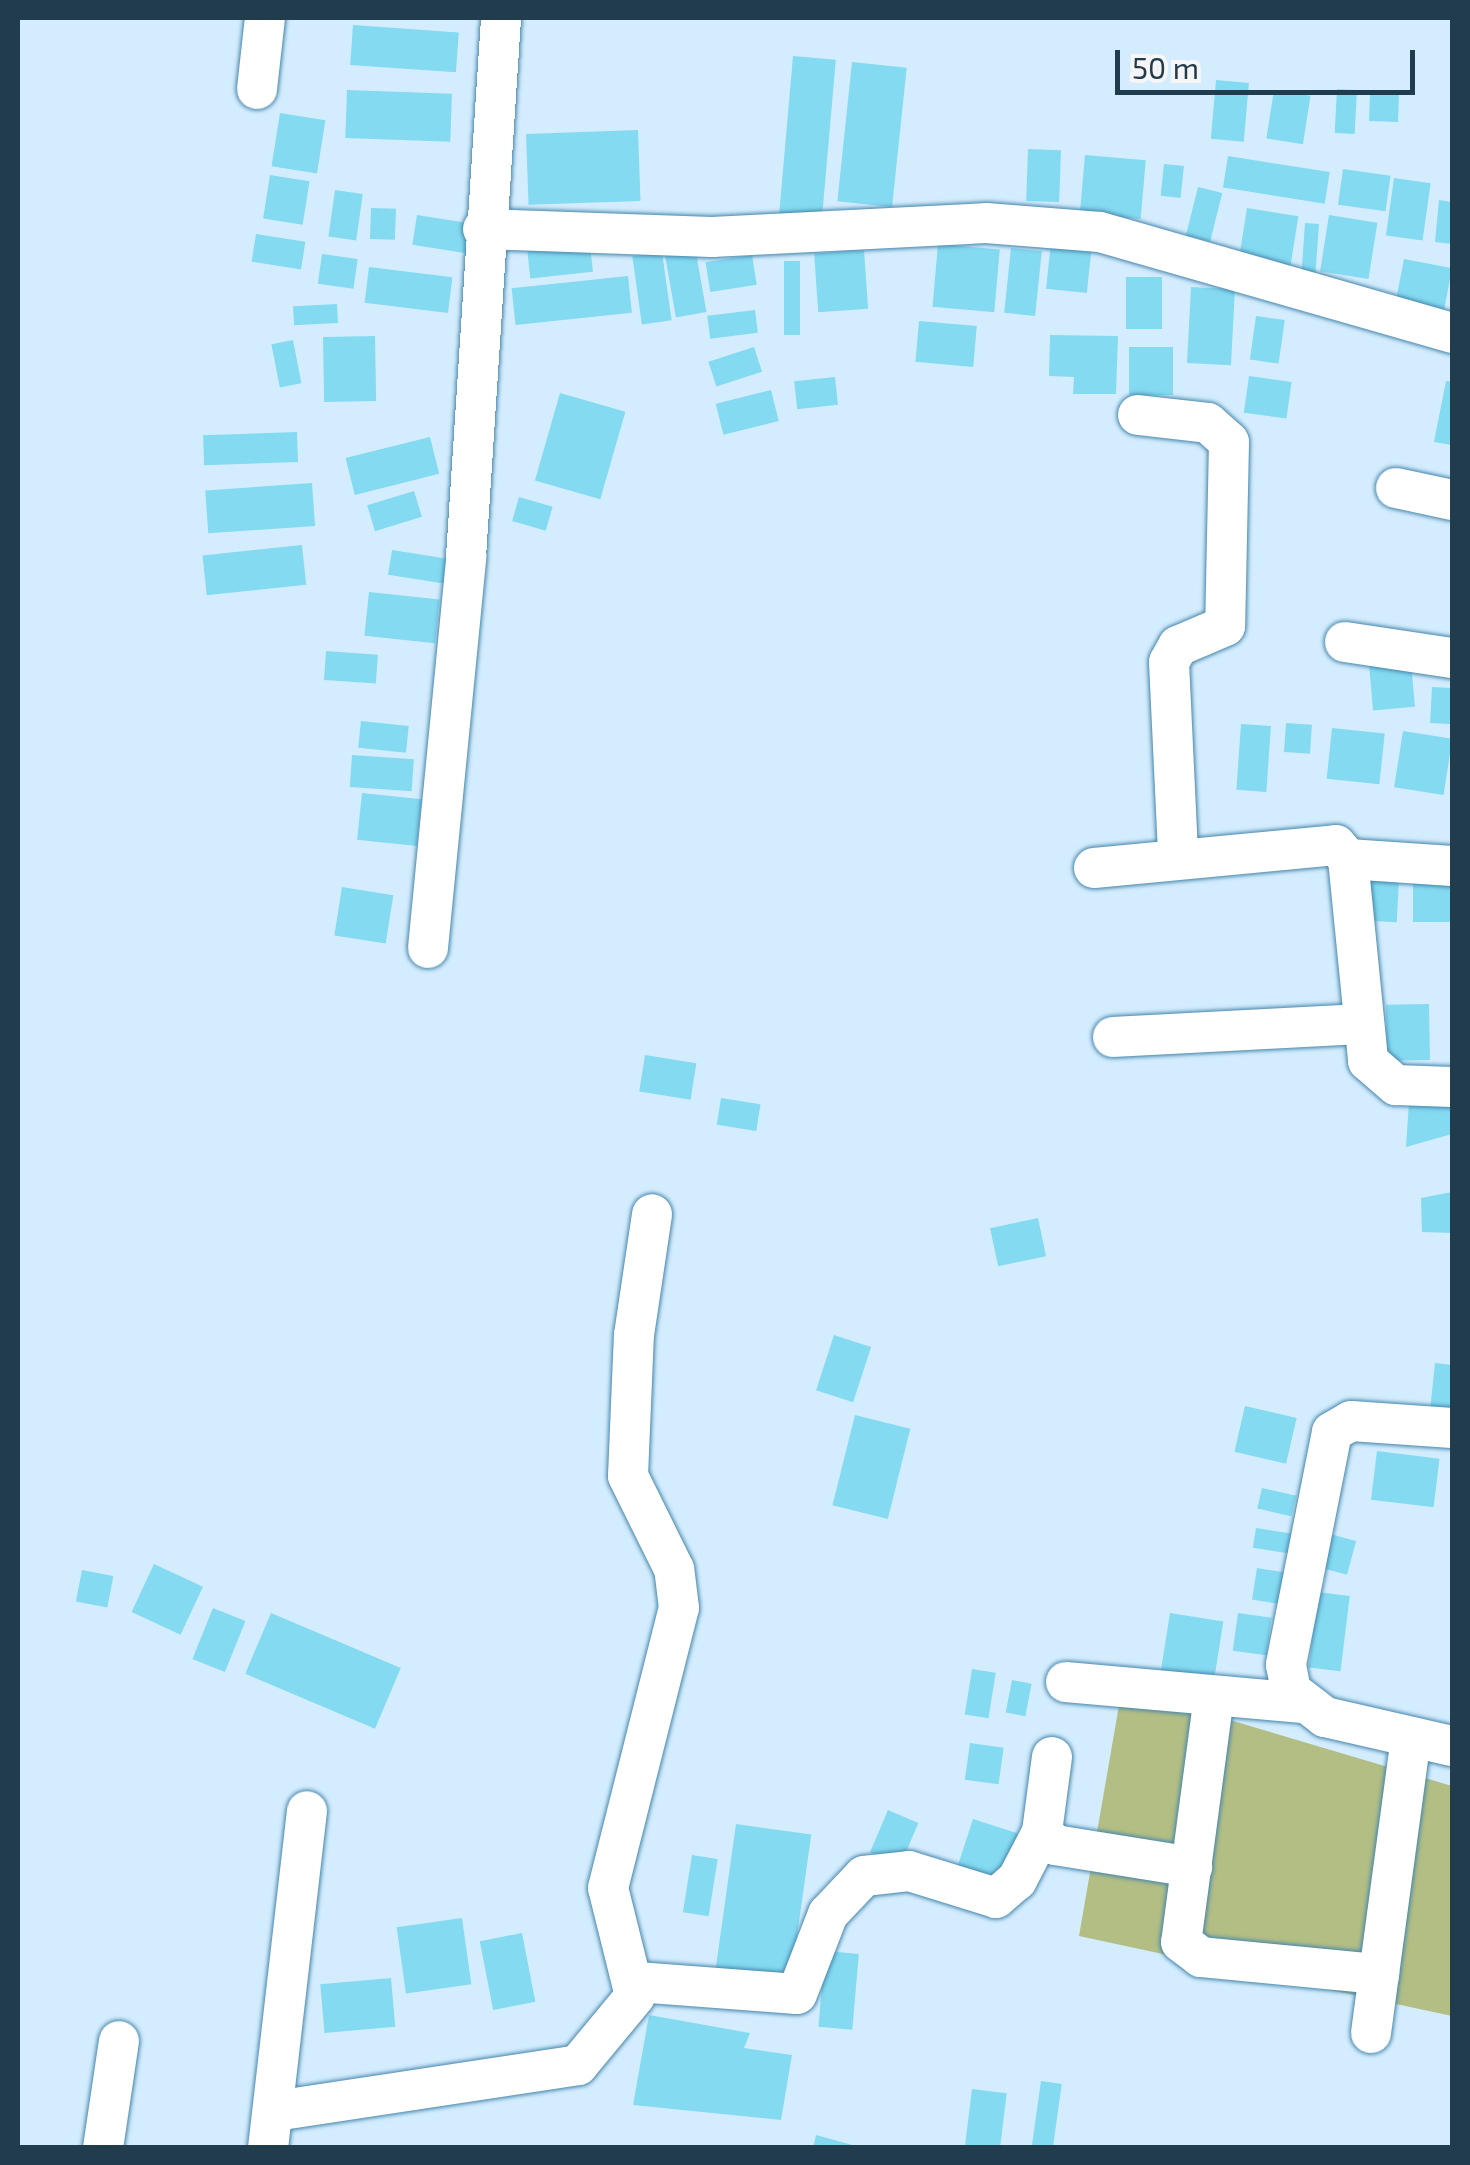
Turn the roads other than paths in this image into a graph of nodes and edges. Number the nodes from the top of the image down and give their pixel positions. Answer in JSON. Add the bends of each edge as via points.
{"nodes":[{"id":1,"x":265,"y":18,"type":"edge"},
{"id":2,"x":501,"y":18,"type":"edge"},
{"id":3,"x":256,"y":89,"type":"dead end"},
{"id":4,"x":483,"y":230,"type":"junction"},
{"id":5,"x":1452,"y":333,"type":"edge"},
{"id":6,"x":1138,"y":415,"type":"dead end"},
{"id":7,"x":1396,"y":488,"type":"dead end"},
{"id":8,"x":1452,"y":500,"type":"edge"},
{"id":9,"x":1345,"y":642,"type":"dead end"},
{"id":10,"x":1452,"y":658,"type":"edge"},
{"id":11,"x":1178,"y":856,"type":"junction"},
{"id":12,"x":1348,"y":859,"type":"junction"},
{"id":13,"x":1452,"y":866,"type":"edge"},
{"id":14,"x":1094,"y":868,"type":"dead end"},
{"id":15,"x":428,"y":948,"type":"dead end"},
{"id":16,"x":1361,"y":1024,"type":"junction"},
{"id":17,"x":1113,"y":1037,"type":"dead end"},
{"id":18,"x":1452,"y":1087,"type":"edge"},
{"id":19,"x":652,"y":1214,"type":"dead end"},
{"id":20,"x":1452,"y":1428,"type":"edge"},
{"id":21,"x":1066,"y":1682,"type":"dead end"},
{"id":22,"x":1214,"y":1696,"type":"junction"},
{"id":23,"x":1300,"y":1702,"type":"junction"},
{"id":24,"x":1411,"y":1738,"type":"junction"},
{"id":25,"x":1452,"y":1746,"type":"edge"},
{"id":26,"x":1052,"y":1757,"type":"dead end"},
{"id":27,"x":307,"y":1811,"type":"dead end"},
{"id":28,"x":1042,"y":1832,"type":"junction"},
{"id":29,"x":1192,"y":1867,"type":"junction"},
{"id":30,"x":1379,"y":1974,"type":"junction"},
{"id":31,"x":637,"y":1982,"type":"junction"},
{"id":32,"x":1371,"y":2033,"type":"dead end"},
{"id":33,"x":119,"y":2041,"type":"dead end"},
{"id":34,"x":272,"y":2129,"type":"edge"},
{"id":35,"x":103,"y":2148,"type":"edge"}],
"edges":[{"from":1,"to":3,"type":"street"},
{"from":2,"to":4,"type":"street"},
{"from":4,"to":5,"type":"street","via":[[712,237],[986,223],[1100,232]]},
{"from":4,"to":15,"type":"street","via":[[466,556]]},
{"from":6,"to":11,"type":"street","via":[[1208,424],[1229,442],[1225,626],[1178,646],[1168,662]]},
{"from":7,"to":8,"type":"street"},
{"from":9,"to":10,"type":"street"},
{"from":11,"to":12,"type":"street","via":[[1325,844]]},
{"from":11,"to":14,"type":"street"},
{"from":12,"to":13,"type":"street"},
{"from":12,"to":16,"type":"street"},
{"from":16,"to":17,"type":"street"},
{"from":16,"to":18,"type":"street","via":[[1379,1076]]},
{"from":19,"to":31,"type":"street","via":[[634,1334],[628,1476],[674,1569],[679,1608],[608,1888]]},
{"from":20,"to":23,"type":"street","via":[[1351,1421],[1332,1432],[1288,1652],[1287,1680]]},
{"from":21,"to":22,"type":"street"},
{"from":22,"to":23,"type":"street"},
{"from":22,"to":29,"type":"street"},
{"from":23,"to":24,"type":"street"},
{"from":24,"to":25,"type":"street"},
{"from":24,"to":30,"type":"street"},
{"from":26,"to":28,"type":"street"},
{"from":27,"to":34,"type":"street"},
{"from":28,"to":29,"type":"street","via":[[1068,1851]]},
{"from":28,"to":31,"type":"street","via":[[1017,1880],[996,1898],[909,1871],[864,1876],[828,1914],[797,1994]]},
{"from":29,"to":30,"type":"street","via":[[1182,1928],[1188,1951]]},
{"from":30,"to":32,"type":"street"},
{"from":31,"to":34,"type":"street","via":[[612,2034],[578,2065]]},
{"from":33,"to":35,"type":"street"}]}
